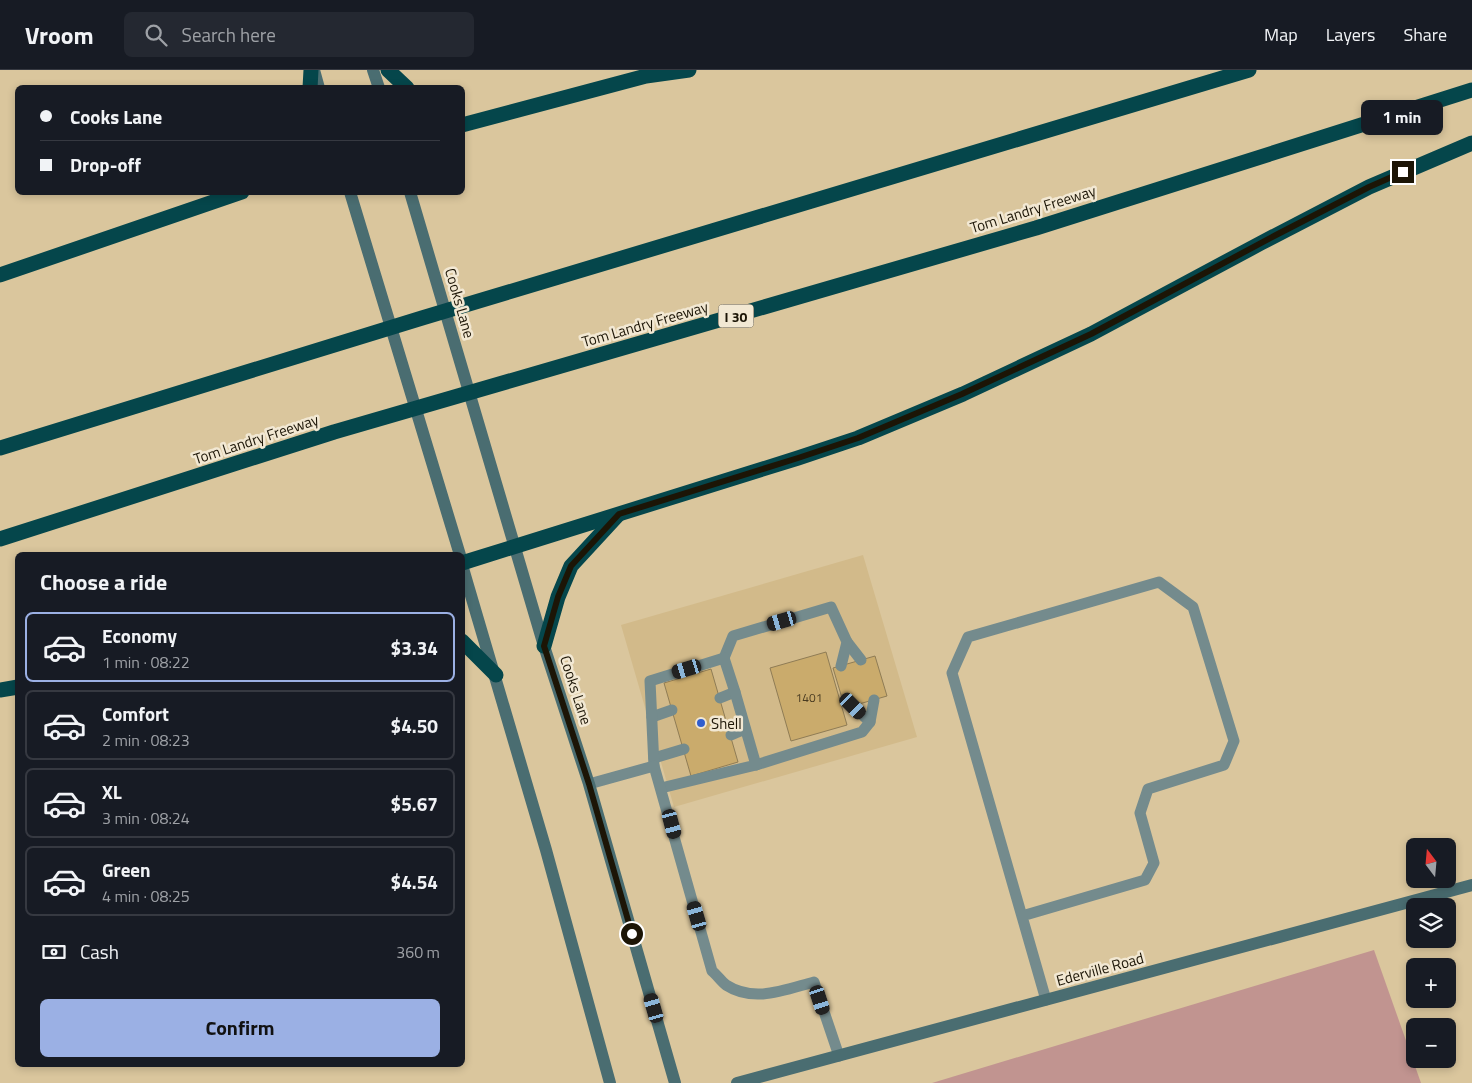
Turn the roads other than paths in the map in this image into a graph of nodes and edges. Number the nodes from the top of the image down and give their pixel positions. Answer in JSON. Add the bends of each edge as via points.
{"nodes":[{"id":1,"x":312,"y":70,"type":"edge"},
{"id":2,"x":373,"y":70,"type":"edge"},
{"id":3,"x":388,"y":70,"type":"edge"},
{"id":4,"x":689,"y":70,"type":"edge"},
{"id":5,"x":1249,"y":70,"type":"edge"},
{"id":6,"x":310,"y":85,"type":"edge"},
{"id":7,"x":318,"y":85,"type":"edge"},
{"id":8,"x":378,"y":85,"type":"edge"},
{"id":9,"x":404,"y":85,"type":"edge"},
{"id":10,"x":1472,"y":90,"type":"edge"},
{"id":11,"x":465,"y":113,"type":"edge"},
{"id":12,"x":491,"y":116,"type":"junction"},
{"id":13,"x":465,"y":124,"type":"edge"},
{"id":14,"x":1472,"y":143,"type":"edge"},
{"id":15,"x":233,"y":195,"type":"edge"},
{"id":16,"x":351,"y":195,"type":"edge"},
{"id":17,"x":411,"y":195,"type":"edge"},
{"id":18,"x":0,"y":275,"type":"edge"},
{"id":19,"x":0,"y":448,"type":"edge"},
{"id":20,"x":619,"y":514,"type":"junction"},
{"id":21,"x":0,"y":539,"type":"edge"},
{"id":22,"x":515,"y":546,"type":"junction"},
{"id":23,"x":459,"y":552,"type":"edge"},
{"id":24,"x":465,"y":563,"type":"edge"},
{"id":25,"x":465,"y":574,"type":"edge"},
{"id":26,"x":847,"y":642,"type":"junction"},
{"id":27,"x":465,"y":644,"type":"edge"},
{"id":28,"x":544,"y":646,"type":"junction"},
{"id":29,"x":724,"y":658,"type":"junction"},
{"id":30,"x":861,"y":660,"type":"dead end"},
{"id":31,"x":841,"y":666,"type":"dead end"},
{"id":32,"x":496,"y":675,"type":"junction"},
{"id":33,"x":15,"y":688,"type":"edge"},
{"id":34,"x":0,"y":690,"type":"edge"},
{"id":35,"x":735,"y":692,"type":"junction"},
{"id":36,"x":720,"y":698,"type":"dead end"},
{"id":37,"x":874,"y":700,"type":"dead end"},
{"id":38,"x":853,"y":706,"type":"dead end"},
{"id":39,"x":672,"y":710,"type":"dead end"},
{"id":40,"x":652,"y":717,"type":"junction"},
{"id":41,"x":870,"y":722,"type":"junction"},
{"id":42,"x":745,"y":729,"type":"junction"},
{"id":43,"x":731,"y":735,"type":"dead end"},
{"id":44,"x":684,"y":749,"type":"dead end"},
{"id":45,"x":654,"y":762,"type":"junction"},
{"id":46,"x":756,"y":765,"type":"junction"},
{"id":47,"x":589,"y":784,"type":"junction"},
{"id":48,"x":661,"y":788,"type":"junction"},
{"id":49,"x":1472,"y":885,"type":"edge"},
{"id":50,"x":1022,"y":916,"type":"junction"},
{"id":51,"x":1046,"y":1000,"type":"junction"},
{"id":52,"x":838,"y":1056,"type":"junction"},
{"id":53,"x":610,"y":1083,"type":"edge"},
{"id":54,"x":675,"y":1083,"type":"edge"},
{"id":55,"x":737,"y":1083,"type":"edge"}],
"edges":[{"from":1,"to":6,"type":"highway"},
{"from":1,"to":7,"type":"main road"},
{"from":2,"to":8,"type":"main road"},
{"from":3,"to":9,"type":"highway"},
{"from":4,"to":12,"type":"highway","via":[[646,76]]},
{"from":5,"to":19,"type":"highway"},
{"from":10,"to":21,"type":"highway","name":"Tom Landry Freeway","number":"I 30","via":[[1036,228],[334,432]]},
{"from":11,"to":12,"type":"highway"},
{"from":12,"to":13,"type":"highway"},
{"from":14,"to":20,"type":"highway","via":[[1369,187],[1091,334],[962,394],[858,438]]},
{"from":15,"to":18,"type":"highway"},
{"from":16,"to":23,"type":"main road"},
{"from":17,"to":22,"type":"main road","name":"Cooks Lane"},
{"from":20,"to":22,"type":"highway"},
{"from":20,"to":28,"type":"highway","via":[[571,566]]},
{"from":22,"to":24,"type":"highway"},
{"from":22,"to":28,"type":"main road","name":"Cooks Lane"},
{"from":25,"to":32,"type":"main road"},
{"from":26,"to":29,"type":"lane","via":[[831,607],[733,636]]},
{"from":26,"to":30,"type":"lane"},
{"from":26,"to":31,"type":"lane"},
{"from":27,"to":32,"type":"highway"},
{"from":28,"to":47,"type":"main road","name":"Cooks Lane"},
{"from":29,"to":35,"type":"lane"},
{"from":29,"to":40,"type":"lane","via":[[650,681]]},
{"from":32,"to":53,"type":"main road"},
{"from":33,"to":34,"type":"highway"},
{"from":35,"to":36,"type":"lane"},
{"from":35,"to":42,"type":"lane"},
{"from":37,"to":41,"type":"lane"},
{"from":38,"to":41,"type":"lane"},
{"from":39,"to":40,"type":"lane"},
{"from":40,"to":45,"type":"lane"},
{"from":41,"to":46,"type":"lane","via":[[862,732]]},
{"from":42,"to":43,"type":"lane"},
{"from":42,"to":46,"type":"lane"},
{"from":44,"to":45,"type":"lane"},
{"from":45,"to":47,"type":"lane"},
{"from":45,"to":48,"type":"lane"},
{"from":46,"to":48,"type":"lane"},
{"from":47,"to":54,"type":"main road","name":"Cooks Lane"},
{"from":48,"to":52,"type":"lane","via":[[712,971],[726,984],[749,995],[774,993],[814,982]]},
{"from":49,"to":51,"type":"main road","name":"Ederville Road"},
{"from":50,"to":50,"type":"lane","via":[[952,674],[968,637],[1159,582],[1193,607],[1234,741],[1224,765],[1148,789],[1140,813],[1154,862],[1145,880]]},
{"from":50,"to":51,"type":"lane"},
{"from":51,"to":52,"type":"main road","name":"Ederville Road"},
{"from":52,"to":55,"type":"main road","name":"Ederville Road"}]}
